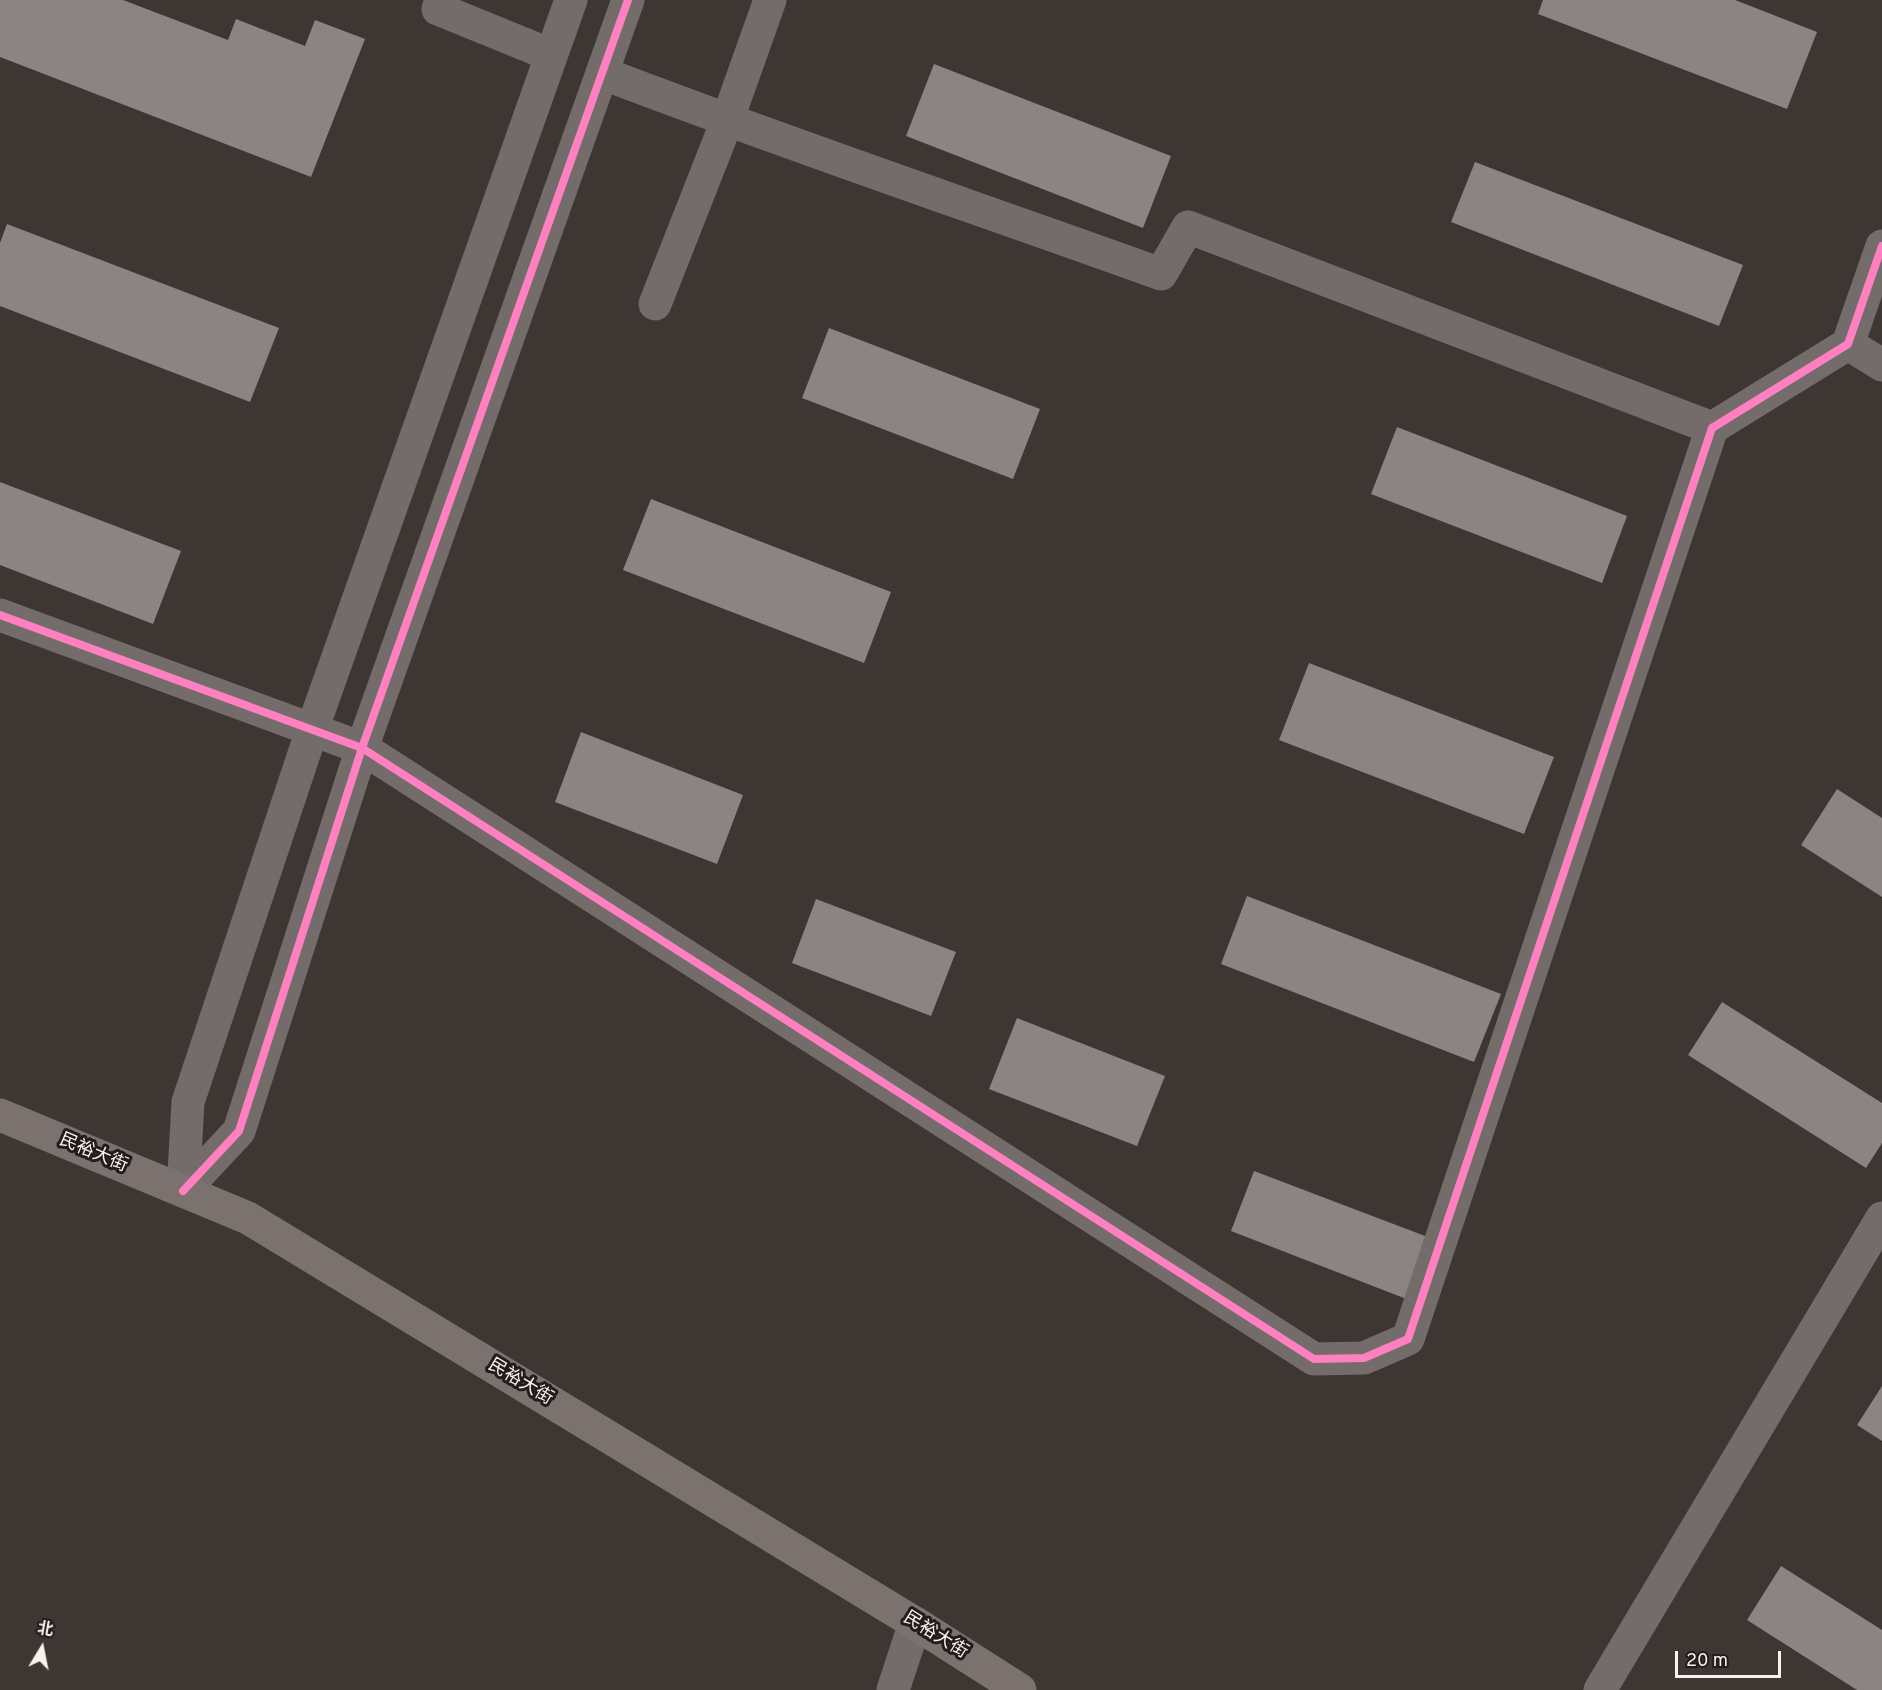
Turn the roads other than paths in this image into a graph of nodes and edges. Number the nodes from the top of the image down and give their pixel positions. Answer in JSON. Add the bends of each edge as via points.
{"nodes":[{"id":1,"x":441,"y":0,"type":"edge"},
{"id":2,"x":571,"y":0,"type":"edge"},
{"id":3,"x":628,"y":0,"type":"edge"},
{"id":4,"x":770,"y":0,"type":"edge"},
{"id":5,"x":551,"y":55,"type":"junction"},
{"id":6,"x":602,"y":73,"type":"junction"},
{"id":7,"x":727,"y":121,"type":"junction"},
{"id":8,"x":1882,"y":246,"type":"edge"},
{"id":9,"x":655,"y":304,"type":"dead end"},
{"id":10,"x":1848,"y":344,"type":"junction"},
{"id":11,"x":1882,"y":365,"type":"edge"},
{"id":12,"x":1712,"y":428,"type":"junction"},
{"id":13,"x":0,"y":615,"type":"edge"},
{"id":14,"x":312,"y":730,"type":"junction"},
{"id":15,"x":362,"y":748,"type":"junction"},
{"id":16,"x":0,"y":1115,"type":"edge"},
{"id":17,"x":183,"y":1191,"type":"junction"},
{"id":18,"x":1882,"y":1218,"type":"edge"},
{"id":19,"x":915,"y":1623,"type":"junction"},
{"id":20,"x":893,"y":1690,"type":"edge"},
{"id":21,"x":1020,"y":1690,"type":"edge"},
{"id":22,"x":1600,"y":1690,"type":"edge"}],
"edges":[{"from":1,"to":5,"type":"street","via":[[438,9]]},
{"from":2,"to":5,"type":"street"},
{"from":3,"to":6,"type":"street"},
{"from":4,"to":7,"type":"street"},
{"from":5,"to":14,"type":"street"},
{"from":6,"to":7,"type":"street"},
{"from":6,"to":15,"type":"street"},
{"from":7,"to":9,"type":"street"},
{"from":7,"to":12,"type":"street","via":[[1161,274],[1188,227]]},
{"from":8,"to":10,"type":"street"},
{"from":10,"to":11,"type":"street"},
{"from":10,"to":12,"type":"street"},
{"from":12,"to":15,"type":"street","via":[[1408,1339],[1364,1358],[1314,1359]]},
{"from":13,"to":14,"type":"street"},
{"from":14,"to":15,"type":"street"},
{"from":14,"to":17,"type":"street","via":[[188,1102]]},
{"from":15,"to":17,"type":"street","via":[[239,1131]]},
{"from":16,"to":17,"type":"main road","name":"民裕大街"},
{"from":17,"to":19,"type":"main road","name":"民裕大街","via":[[248,1218]]},
{"from":18,"to":22,"type":"street"},
{"from":19,"to":20,"type":"street"},
{"from":19,"to":21,"type":"main road","name":"民裕大街"}]}
